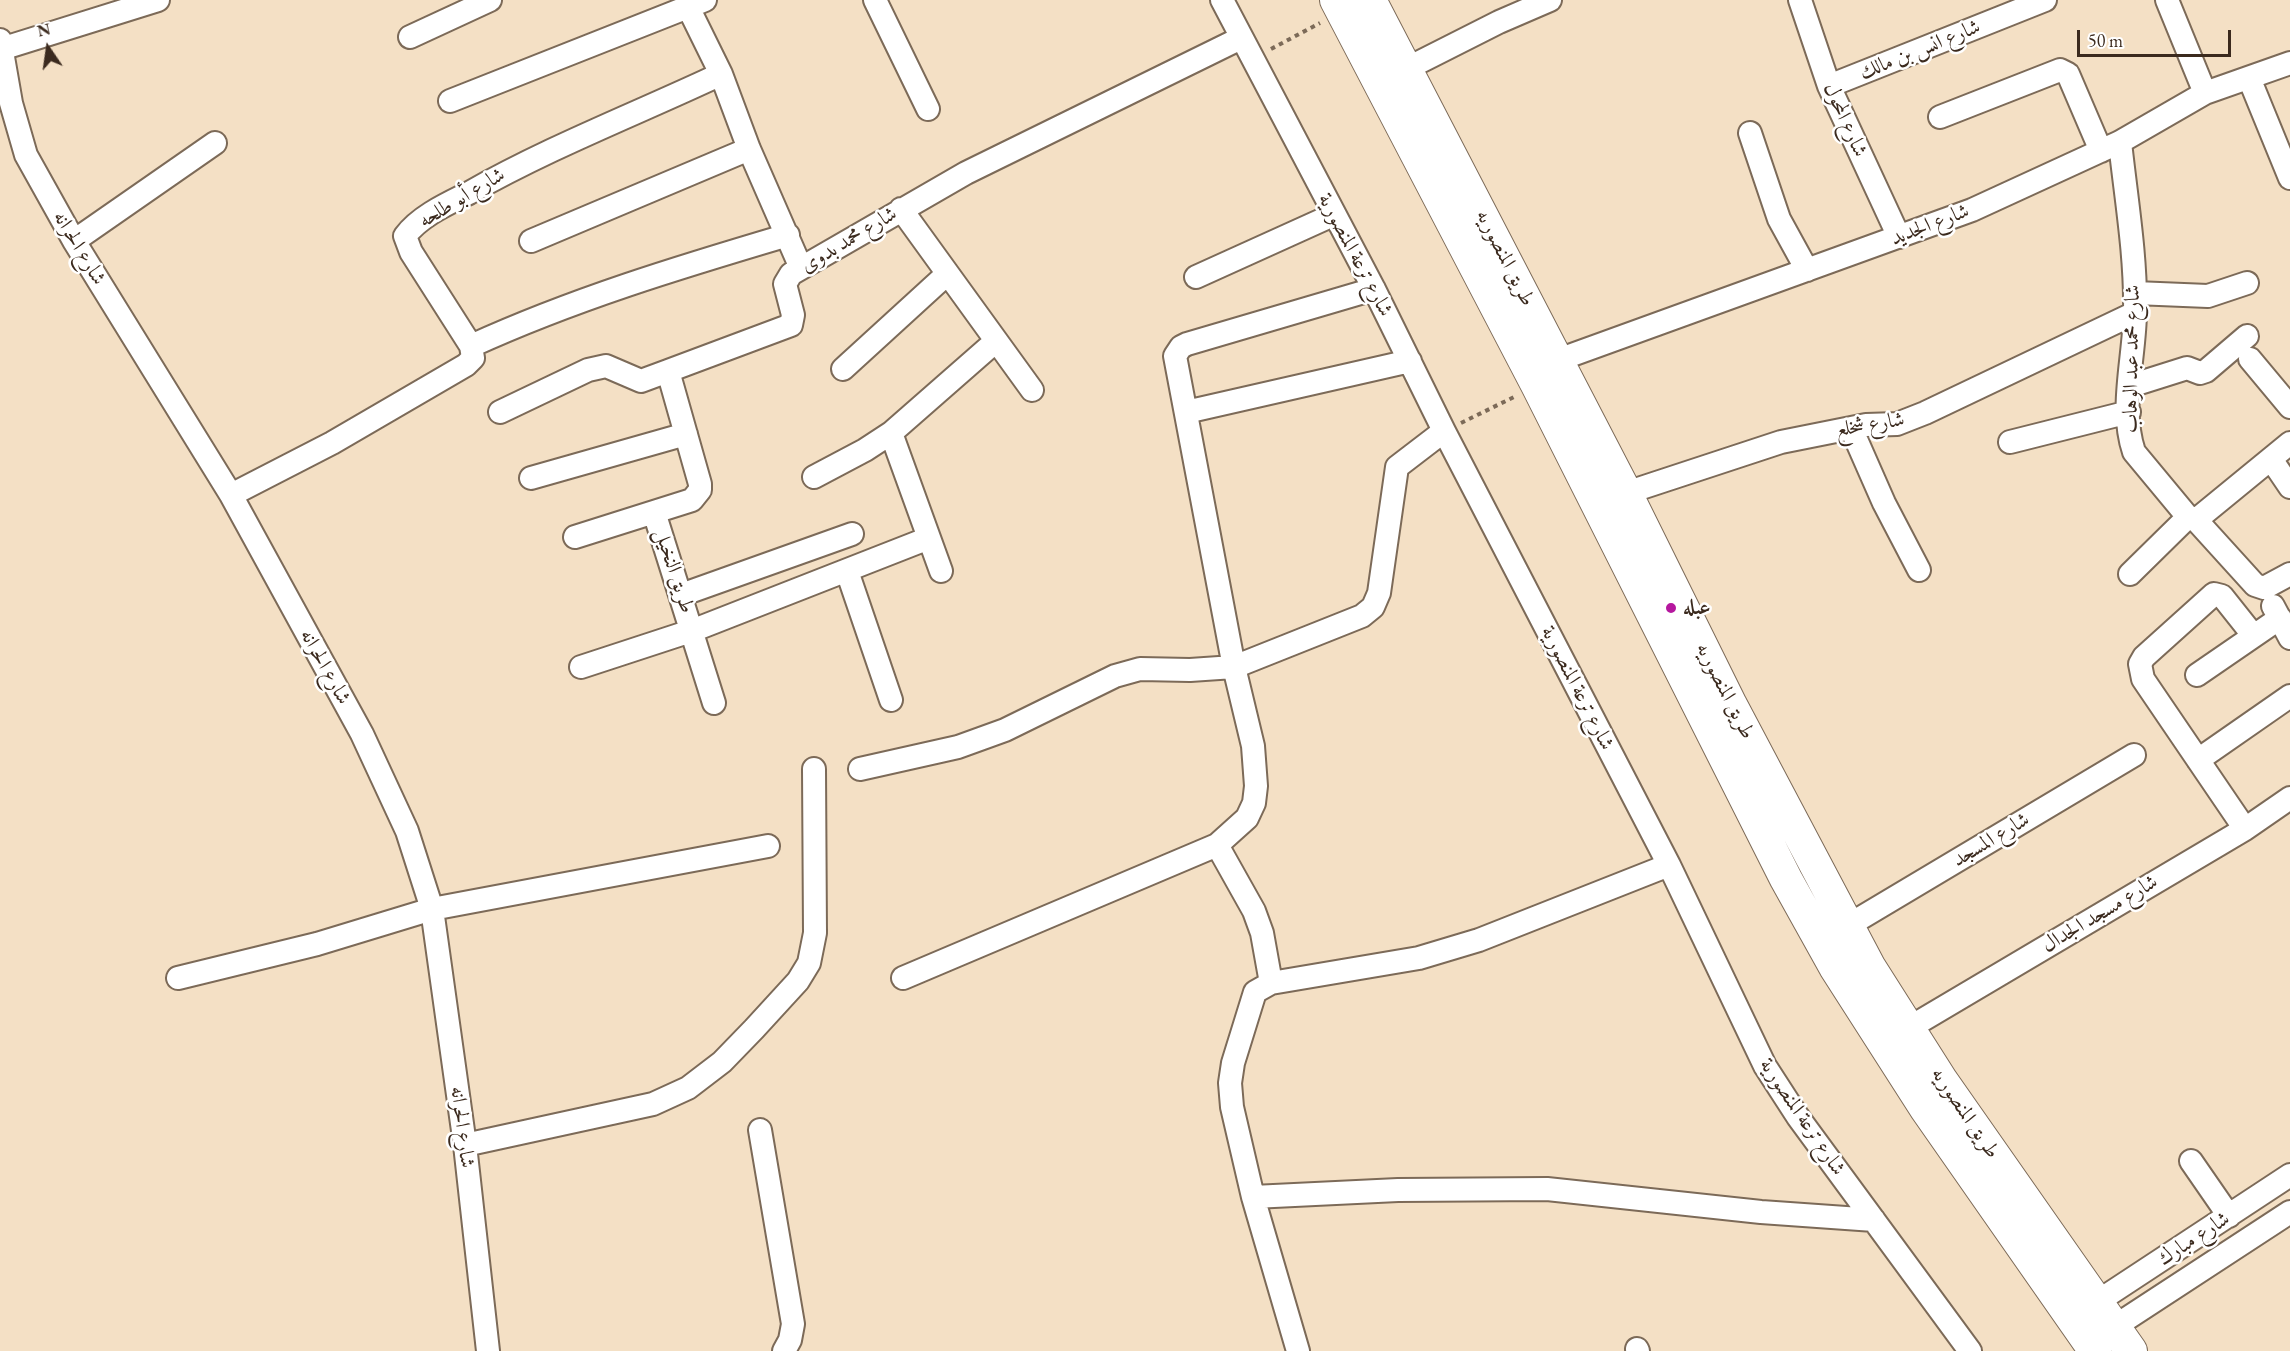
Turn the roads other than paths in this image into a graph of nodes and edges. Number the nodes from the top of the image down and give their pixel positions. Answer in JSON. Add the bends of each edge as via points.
{"nodes":[{"id":1,"x":158,"y":0,"type":"edge"},
{"id":2,"x":490,"y":0,"type":"edge"},
{"id":3,"x":875,"y":0,"type":"edge"},
{"id":4,"x":1222,"y":0,"type":"edge"},
{"id":5,"x":1370,"y":0,"type":"edge"},
{"id":6,"x":1550,"y":0,"type":"edge"},
{"id":7,"x":1800,"y":0,"type":"edge"},
{"id":8,"x":2045,"y":0,"type":"edge"},
{"id":9,"x":2167,"y":0,"type":"edge"},
{"id":10,"x":697,"y":4,"type":"edge"},
{"id":11,"x":1332,"y":10,"type":"edge"},
{"id":12,"x":410,"y":37,"type":"dead end"},
{"id":13,"x":1241,"y":38,"type":"junction"},
{"id":14,"x":0,"y":44,"type":"edge"},
{"id":15,"x":2290,"y":63,"type":"edge"},
{"id":16,"x":1406,"y":69,"type":"junction"},
{"id":17,"x":721,"y":74,"type":"junction"},
{"id":18,"x":2249,"y":78,"type":"junction"},
{"id":19,"x":1829,"y":86,"type":"junction"},
{"id":20,"x":2205,"y":93,"type":"junction"},
{"id":21,"x":450,"y":101,"type":"dead end"},
{"id":22,"x":928,"y":109,"type":"dead end"},
{"id":23,"x":1940,"y":117,"type":"dead end"},
{"id":24,"x":1750,"y":133,"type":"dead end"},
{"id":25,"x":215,"y":143,"type":"dead end"},
{"id":26,"x":2111,"y":147,"type":"junction"},
{"id":27,"x":749,"y":149,"type":"junction"},
{"id":28,"x":2290,"y":178,"type":"edge"},
{"id":29,"x":901,"y":209,"type":"junction"},
{"id":30,"x":1333,"y":215,"type":"junction"},
{"id":31,"x":788,"y":235,"type":"junction"},
{"id":32,"x":1899,"y":237,"type":"junction"},
{"id":33,"x":74,"y":241,"type":"junction"},
{"id":34,"x":531,"y":241,"type":"dead end"},
{"id":35,"x":801,"y":268,"type":"junction"},
{"id":36,"x":1807,"y":270,"type":"junction"},
{"id":37,"x":947,"y":274,"type":"junction"},
{"id":38,"x":1196,"y":277,"type":"dead end"},
{"id":39,"x":2247,"y":283,"type":"dead end"},
{"id":40,"x":1374,"y":289,"type":"junction"},
{"id":41,"x":2135,"y":303,"type":"junction"},
{"id":42,"x":2247,"y":336,"type":"dead end"},
{"id":43,"x":996,"y":341,"type":"junction"},
{"id":44,"x":471,"y":346,"type":"junction"},
{"id":45,"x":2250,"y":358,"type":"dead end"},
{"id":46,"x":1558,"y":360,"type":"junction"},
{"id":47,"x":1410,"y":361,"type":"junction"},
{"id":48,"x":843,"y":369,"type":"dead end"},
{"id":49,"x":668,"y":371,"type":"junction"},
{"id":50,"x":2130,"y":386,"type":"junction"},
{"id":51,"x":1032,"y":390,"type":"dead end"},
{"id":52,"x":2290,"y":407,"type":"edge"},
{"id":53,"x":2129,"y":411,"type":"junction"},
{"id":54,"x":500,"y":412,"type":"dead end"},
{"id":55,"x":1186,"y":412,"type":"junction"},
{"id":56,"x":1451,"y":428,"type":"junction"},
{"id":57,"x":1851,"y":428,"type":"junction"},
{"id":58,"x":891,"y":433,"type":"junction"},
{"id":59,"x":687,"y":434,"type":"junction"},
{"id":60,"x":2010,"y":442,"type":"dead end"},
{"id":61,"x":2290,"y":443,"type":"edge"},
{"id":62,"x":2271,"y":459,"type":"junction"},
{"id":63,"x":814,"y":477,"type":"dead end"},
{"id":64,"x":531,"y":478,"type":"dead end"},
{"id":65,"x":2290,"y":487,"type":"edge"},
{"id":66,"x":1626,"y":493,"type":"junction"},
{"id":67,"x":231,"y":495,"type":"junction"},
{"id":68,"x":654,"y":512,"type":"junction"},
{"id":69,"x":2192,"y":519,"type":"junction"},
{"id":70,"x":852,"y":534,"type":"dead end"},
{"id":71,"x":574,"y":537,"type":"dead end"},
{"id":72,"x":929,"y":538,"type":"junction"},
{"id":73,"x":1919,"y":570,"type":"dead end"},
{"id":74,"x":847,"y":571,"type":"junction"},
{"id":75,"x":941,"y":572,"type":"dead end"},
{"id":76,"x":2130,"y":574,"type":"dead end"},
{"id":77,"x":2290,"y":574,"type":"edge"},
{"id":78,"x":2267,"y":588,"type":"junction"},
{"id":79,"x":681,"y":596,"type":"junction"},
{"id":80,"x":2285,"y":628,"type":"edge"},
{"id":81,"x":694,"y":630,"type":"junction"},
{"id":82,"x":2253,"y":635,"type":"junction"},
{"id":83,"x":581,"y":667,"type":"dead end"},
{"id":84,"x":1234,"y":667,"type":"junction"},
{"id":85,"x":2197,"y":675,"type":"dead end"},
{"id":86,"x":2290,"y":696,"type":"edge"},
{"id":87,"x":891,"y":699,"type":"dead end"},
{"id":88,"x":714,"y":703,"type":"dead end"},
{"id":89,"x":2134,"y":755,"type":"dead end"},
{"id":90,"x":2198,"y":760,"type":"junction"},
{"id":91,"x":814,"y":769,"type":"dead end"},
{"id":92,"x":860,"y":769,"type":"dead end"},
{"id":93,"x":2290,"y":798,"type":"edge"},
{"id":94,"x":2245,"y":829,"type":"junction"},
{"id":95,"x":1217,"y":845,"type":"junction"},
{"id":96,"x":768,"y":846,"type":"dead end"},
{"id":97,"x":1814,"y":864,"type":"junction"},
{"id":98,"x":1669,"y":865,"type":"junction"},
{"id":99,"x":1786,"y":879,"type":"junction"},
{"id":100,"x":432,"y":909,"type":"junction"},
{"id":101,"x":1849,"y":924,"type":"junction"},
{"id":102,"x":178,"y":978,"type":"dead end"},
{"id":103,"x":903,"y":978,"type":"dead end"},
{"id":104,"x":1271,"y":983,"type":"junction"},
{"id":105,"x":1909,"y":1028,"type":"junction"},
{"id":106,"x":760,"y":1130,"type":"dead end"},
{"id":107,"x":465,"y":1145,"type":"junction"},
{"id":108,"x":2191,"y":1161,"type":"dead end"},
{"id":109,"x":2290,"y":1175,"type":"edge"},
{"id":110,"x":1253,"y":1197,"type":"junction"},
{"id":111,"x":2290,"y":1212,"type":"edge"},
{"id":112,"x":2229,"y":1216,"type":"junction"},
{"id":113,"x":1874,"y":1220,"type":"junction"},
{"id":114,"x":2114,"y":1327,"type":"edge"},
{"id":115,"x":488,"y":1351,"type":"edge"},
{"id":116,"x":784,"y":1351,"type":"edge"},
{"id":117,"x":1298,"y":1351,"type":"edge"},
{"id":118,"x":1970,"y":1351,"type":"edge"},
{"id":119,"x":2095,"y":1351,"type":"edge"}],
"edges":[{"from":1,"to":14,"type":"street"},
{"from":2,"to":12,"type":"street"},
{"from":3,"to":22,"type":"street"},
{"from":4,"to":13,"type":"street","name":"شارع ترعة المنصورية"},
{"from":5,"to":16,"type":"main road","name":"طريق المنصوريه"},
{"from":6,"to":16,"type":"street"},
{"from":7,"to":19,"type":"street","name":"شارع المحول"},
{"from":8,"to":19,"type":"street","name":"شارع انس بن مالك"},
{"from":9,"to":20,"type":"street"},
{"from":10,"to":17,"type":"street"},
{"from":10,"to":21,"type":"street"},
{"from":11,"to":99,"type":"main road","name":"طريق المنصوريه","via":[[1537,385]]},
{"from":13,"to":29,"type":"street","name":"شارع محمد بدوى"},
{"from":13,"to":30,"type":"street","name":"شارع ترعة المنصورية"},
{"from":14,"to":33,"type":"street","name":"شارع الحرانه","via":[[26,155]]},
{"from":15,"to":18,"type":"street","name":"شارع الجديد"},
{"from":16,"to":46,"type":"main road","name":"طريق المنصوريه"},
{"from":17,"to":27,"type":"street"},
{"from":17,"to":44,"type":"street","name":"شارع أبو طلحه","via":[[524,162],[411,228],[405,236],[411,252]]},
{"from":18,"to":20,"type":"street","name":"شارع الجديد"},
{"from":18,"to":28,"type":"street"},
{"from":19,"to":32,"type":"street","name":"شارع المحول"},
{"from":20,"to":26,"type":"street","name":"شارع الجديد"},
{"from":23,"to":26,"type":"street","name":"شارع محمد عبد الوهاب","via":[[2060,70],[2068,74]]},
{"from":24,"to":36,"type":"street","via":[[1779,219]]},
{"from":25,"to":33,"type":"street"},
{"from":26,"to":32,"type":"street","name":"شارع الجديد","via":[[1972,210]]},
{"from":26,"to":41,"type":"street","name":"شارع محمد عبد الوهاب"},
{"from":27,"to":31,"type":"street"},
{"from":27,"to":34,"type":"street"},
{"from":29,"to":35,"type":"street","name":"شارع محمد بدوى"},
{"from":29,"to":37,"type":"street"},
{"from":30,"to":38,"type":"street"},
{"from":30,"to":40,"type":"street","name":"شارع ترعة المنصورية"},
{"from":31,"to":35,"type":"street"},
{"from":31,"to":44,"type":"street","via":[[591,296]]},
{"from":32,"to":36,"type":"street","name":"شارع الجديد"},
{"from":33,"to":67,"type":"street","name":"شارع الحرانه"},
{"from":35,"to":49,"type":"street","name":"شارع محمد بدوى","via":[[785,284],[793,315],[791,325]]},
{"from":36,"to":46,"type":"street","name":"شارع الجديد"},
{"from":37,"to":43,"type":"street"},
{"from":37,"to":48,"type":"street"},
{"from":39,"to":41,"type":"street","via":[[2208,296]]},
{"from":40,"to":47,"type":"street","name":"شارع ترعة المنصورية"},
{"from":40,"to":55,"type":"street","via":[[1181,347],[1176,356]]},
{"from":41,"to":50,"type":"street","name":"شارع محمد عبد الوهاب"},
{"from":41,"to":57,"type":"street","name":"شارع شخلع","via":[[1925,413],[1897,424]]},
{"from":42,"to":50,"type":"street","via":[[2206,371],[2187,368]]},
{"from":43,"to":51,"type":"street"},
{"from":43,"to":58,"type":"street"},
{"from":44,"to":67,"type":"street","via":[[473,358],[466,365],[332,443]]},
{"from":45,"to":52,"type":"street"},
{"from":46,"to":66,"type":"main road","name":"طريق المنصوريه"},
{"from":47,"to":55,"type":"street"},
{"from":47,"to":56,"type":"street","name":"شارع ترعة المنصورية"},
{"from":49,"to":54,"type":"street","via":[[641,381],[606,366],[597,368]]},
{"from":49,"to":59,"type":"street"},
{"from":50,"to":53,"type":"street","name":"شارع محمد عبد الوهاب"},
{"from":53,"to":60,"type":"street"},
{"from":53,"to":69,"type":"street","name":"شارع محمد عبد الوهاب","via":[[2134,452]]},
{"from":55,"to":84,"type":"street"},
{"from":56,"to":84,"type":"street","via":[[1397,467],[1374,607],[1362,616]]},
{"from":56,"to":98,"type":"street","name":"شارع ترعة المنصورية"},
{"from":57,"to":66,"type":"street","name":"شارع شخلع","via":[[1781,442]]},
{"from":57,"to":73,"type":"street"},
{"from":58,"to":63,"type":"street"},
{"from":58,"to":72,"type":"street"},
{"from":59,"to":64,"type":"street"},
{"from":59,"to":68,"type":"street","via":[[700,490],[692,500]]},
{"from":61,"to":62,"type":"street"},
{"from":62,"to":65,"type":"street"},
{"from":62,"to":69,"type":"street"},
{"from":66,"to":97,"type":"main road","name":"طريق المنصوريه"},
{"from":67,"to":100,"type":"street","name":"شارع الحرانه","via":[[362,734],[407,831]]},
{"from":68,"to":71,"type":"street"},
{"from":68,"to":79,"type":"street","name":"طريق النخيل"},
{"from":69,"to":76,"type":"street"},
{"from":69,"to":78,"type":"street","name":"شارع محمد عبد الوهاب","via":[[2255,585]]},
{"from":70,"to":79,"type":"street"},
{"from":72,"to":74,"type":"street"},
{"from":72,"to":75,"type":"street"},
{"from":74,"to":81,"type":"street"},
{"from":74,"to":87,"type":"street"},
{"from":77,"to":78,"type":"street"},
{"from":78,"to":80,"type":"street"},
{"from":79,"to":81,"type":"street","name":"طريق النخيل"},
{"from":80,"to":82,"type":"street"},
{"from":81,"to":83,"type":"street","name":"طريق النخيل"},
{"from":81,"to":88,"type":"street","name":"طريق النخيل"},
{"from":82,"to":85,"type":"street"},
{"from":82,"to":90,"type":"street","via":[[2222,596],[2214,594],[2140,664],[2143,678]]},
{"from":84,"to":92,"type":"street","via":[[1132,671],[1005,730],[958,747]]},
{"from":84,"to":95,"type":"street","via":[[1253,746],[1256,786],[1248,818]]},
{"from":86,"to":90,"type":"street"},
{"from":89,"to":101,"type":"street","name":"شارع المسجد"},
{"from":90,"to":94,"type":"street"},
{"from":91,"to":107,"type":"street","via":[[814,933],[809,963],[798,981],[754,1029],[722,1062],[688,1088],[652,1104]]},
{"from":93,"to":94,"type":"street","name":"شارع مسجد الجدال"},
{"from":94,"to":105,"type":"street","name":"شارع مسجد الجدال"},
{"from":95,"to":103,"type":"street"},
{"from":95,"to":104,"type":"street","via":[[1254,911]]},
{"from":96,"to":100,"type":"street"},
{"from":97,"to":99,"type":"main road"},
{"from":97,"to":101,"type":"main road","name":"طريق المنصوريه"},
{"from":98,"to":104,"type":"street","via":[[1479,940],[1419,958]]},
{"from":98,"to":113,"type":"street","name":"شارع ترعة المنصورية","via":[[1765,1066]]},
{"from":99,"to":119,"type":"main road","name":"طريق المنصوريه","via":[[1835,967],[1926,1109]]},
{"from":100,"to":102,"type":"street","via":[[317,944]]},
{"from":100,"to":107,"type":"street","name":"شارع الحرانه"},
{"from":101,"to":105,"type":"main road","name":"طريق المنصوريه","via":[[1869,966]]},
{"from":104,"to":110,"type":"street","via":[[1255,992],[1250,1003],[1230,1083]]},
{"from":105,"to":114,"type":"main road","name":"طريق المنصوريه"},
{"from":106,"to":116,"type":"street","via":[[793,1324]]},
{"from":107,"to":115,"type":"street","name":"شارع الحرانه"},
{"from":108,"to":112,"type":"street"},
{"from":109,"to":112,"type":"street","name":"شارع مبارك"},
{"from":110,"to":113,"type":"street","via":[[1398,1190],[1547,1189]]},
{"from":110,"to":117,"type":"street"},
{"from":111,"to":114,"type":"street","name":"شارع مبارك"},
{"from":112,"to":114,"type":"street","name":"شارع مبارك"},
{"from":113,"to":118,"type":"street","name":"شارع ترعة المنصورية"}]}
